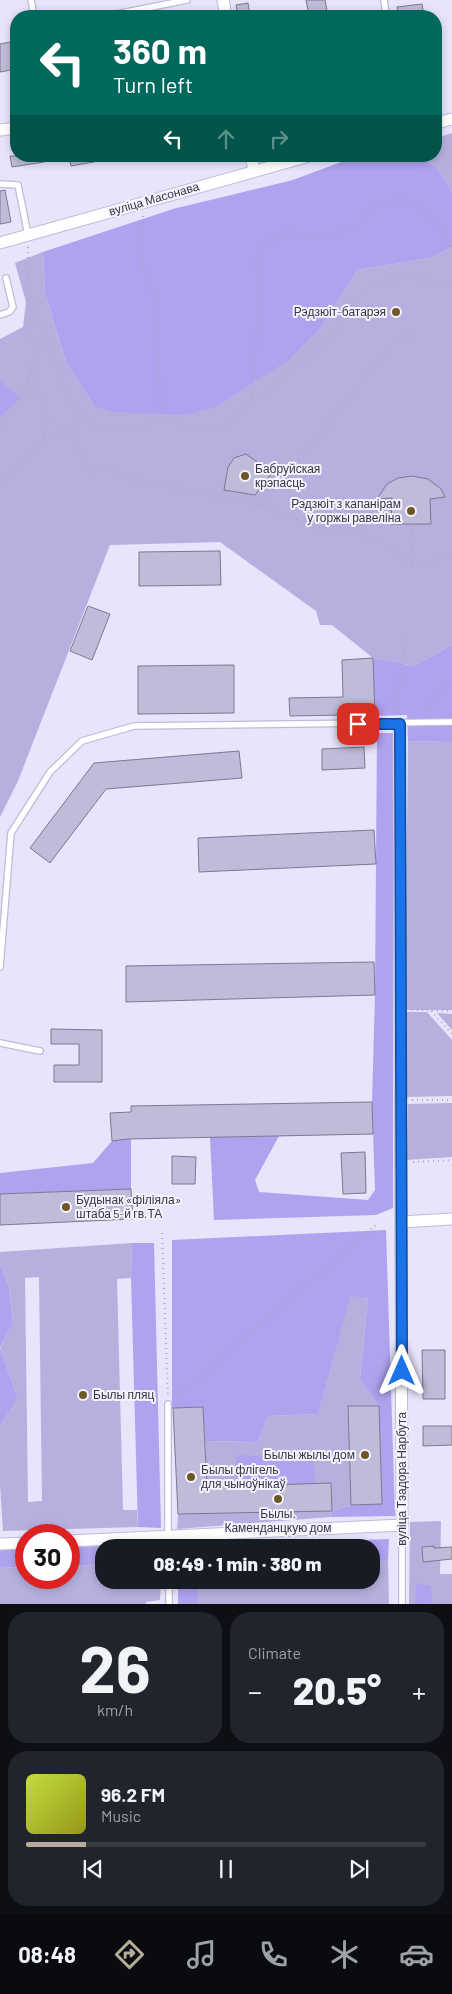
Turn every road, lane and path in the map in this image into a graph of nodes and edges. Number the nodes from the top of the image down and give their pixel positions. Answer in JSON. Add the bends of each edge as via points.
{"nodes":[{"id":1,"x":187,"y":0,"type":"edge"},
{"id":2,"x":136,"y":10,"type":"edge"},
{"id":3,"x":252,"y":162,"type":"edge"},
{"id":4,"x":287,"y":162,"type":"edge"},
{"id":5,"x":254,"y":171,"type":"junction"},
{"id":6,"x":0,"y":184,"type":"edge"},
{"id":7,"x":144,"y":202,"type":"junction"},
{"id":8,"x":28,"y":235,"type":"junction"},
{"id":9,"x":0,"y":244,"type":"edge"},
{"id":10,"x":452,"y":250,"type":"edge"},
{"id":11,"x":6,"y":278,"type":"dead end"},
{"id":12,"x":452,"y":284,"type":"edge"},
{"id":13,"x":34,"y":304,"type":"junction"},
{"id":14,"x":0,"y":315,"type":"edge"},
{"id":15,"x":413,"y":337,"type":"dead end"},
{"id":16,"x":31,"y":369,"type":"junction"},
{"id":17,"x":251,"y":404,"type":"junction"},
{"id":18,"x":161,"y":418,"type":"junction"},
{"id":19,"x":87,"y":420,"type":"junction"},
{"id":20,"x":0,"y":425,"type":"edge"},
{"id":21,"x":70,"y":428,"type":"junction"},
{"id":22,"x":42,"y":441,"type":"junction"},
{"id":23,"x":0,"y":481,"type":"edge"},
{"id":24,"x":260,"y":505,"type":"junction"},
{"id":25,"x":411,"y":524,"type":"dead end"},
{"id":26,"x":452,"y":555,"type":"edge"},
{"id":27,"x":412,"y":565,"type":"junction"},
{"id":28,"x":406,"y":636,"type":"dead end"},
{"id":29,"x":452,"y":678,"type":"edge"},
{"id":30,"x":452,"y":722,"type":"edge"},
{"id":31,"x":417,"y":723,"type":"junction"},
{"id":32,"x":400,"y":724,"type":"junction"},
{"id":33,"x":0,"y":967,"type":"edge"},
{"id":34,"x":404,"y":1010,"type":"dead end"},
{"id":35,"x":431,"y":1011,"type":"junction"},
{"id":36,"x":452,"y":1011,"type":"edge"},
{"id":37,"x":452,"y":1034,"type":"edge"},
{"id":38,"x":0,"y":1043,"type":"edge"},
{"id":39,"x":40,"y":1050,"type":"dead end"},
{"id":40,"x":405,"y":1100,"type":"dead end"},
{"id":41,"x":452,"y":1100,"type":"edge"},
{"id":42,"x":452,"y":1160,"type":"edge"},
{"id":43,"x":406,"y":1162,"type":"dead end"},
{"id":44,"x":452,"y":1219,"type":"edge"},
{"id":45,"x":401,"y":1222,"type":"junction"},
{"id":46,"x":378,"y":1223,"type":"dead end"},
{"id":47,"x":162,"y":1233,"type":"dead end"},
{"id":48,"x":168,"y":1404,"type":"junction"},
{"id":49,"x":402,"y":1525,"type":"junction"},
{"id":50,"x":168,"y":1539,"type":"edge"},
{"id":51,"x":209,"y":1539,"type":"edge"},
{"id":52,"x":80,"y":1541,"type":"edge"},
{"id":53,"x":95,"y":1541,"type":"edge"},
{"id":54,"x":15,"y":1543,"type":"edge"},
{"id":55,"x":0,"y":1544,"type":"edge"},
{"id":56,"x":169,"y":1589,"type":"edge"},
{"id":57,"x":169,"y":1604,"type":"edge"},
{"id":58,"x":402,"y":1604,"type":"edge"}],
"edges":[{"from":1,"to":2,"type":"lane"},
{"from":3,"to":5,"type":"street"},
{"from":4,"to":5,"type":"street","name":"вуліца Масонава"},
{"from":5,"to":7,"type":"street","name":"вуліца Масонава"},
{"from":6,"to":8,"type":"lane","via":[[18,184]]},
{"from":7,"to":8,"type":"street","name":"вуліца Масонава"},
{"from":7,"to":18,"type":"path","via":[[140,258],[156,298]]},
{"from":8,"to":9,"type":"street","name":"вуліца Масонава"},
{"from":8,"to":13,"type":"path","via":[[29,289]]},
{"from":10,"to":17,"type":"path","via":[[445,232],[420,205],[398,200],[376,205],[358,225],[331,237],[285,232],[266,243],[256,266],[260,287]]},
{"from":11,"to":14,"type":"lane","via":[[13,307],[10,312]]},
{"from":12,"to":17,"type":"path","via":[[408,276],[372,285],[352,304],[334,338]]},
{"from":13,"to":16,"type":"path","via":[[29,326],[35,353]]},
{"from":13,"to":19,"type":"path","via":[[74,408]]},
{"from":15,"to":24,"type":"path","via":[[400,336]]},
{"from":16,"to":20,"type":"path","via":[[26,388]]},
{"from":16,"to":22,"type":"path","via":[[48,418]]},
{"from":17,"to":18,"type":"path","via":[[227,425],[192,428]]},
{"from":18,"to":19,"type":"path","via":[[141,426],[98,430]]},
{"from":19,"to":21,"type":"path"},
{"from":21,"to":22,"type":"path"},
{"from":21,"to":24,"type":"path","via":[[91,473],[105,465],[127,478]]},
{"from":22,"to":23,"type":"path"},
{"from":24,"to":27,"type":"path","via":[[318,528],[350,532],[381,542]]},
{"from":25,"to":27,"type":"path"},
{"from":26,"to":27,"type":"path"},
{"from":28,"to":32,"type":"path","via":[[397,700]]},
{"from":29,"to":31,"type":"path"},
{"from":30,"to":31,"type":"lane"},
{"from":31,"to":32,"type":"lane"},
{"from":32,"to":33,"type":"lane","via":[[134,726],[82,741],[50,772],[11,833]]},
{"from":32,"to":45,"type":"street","name":"вуліца Тэадора Нарбута"},
{"from":34,"to":35,"type":"path"},
{"from":35,"to":36,"type":"path"},
{"from":35,"to":37,"type":"path"},
{"from":38,"to":39,"type":"lane"},
{"from":40,"to":41,"type":"path"},
{"from":42,"to":43,"type":"path"},
{"from":44,"to":45,"type":"street"},
{"from":45,"to":49,"type":"street","name":"вуліца Тэадора Нарбута"},
{"from":46,"to":48,"type":"path"},
{"from":47,"to":48,"type":"path"},
{"from":48,"to":50,"type":"lane"},
{"from":49,"to":51,"type":"street"},
{"from":49,"to":58,"type":"lane","name":"вуліца Тэадора Нарбута"},
{"from":52,"to":53,"type":"street"},
{"from":54,"to":55,"type":"street"},
{"from":56,"to":57,"type":"lane"}]}
